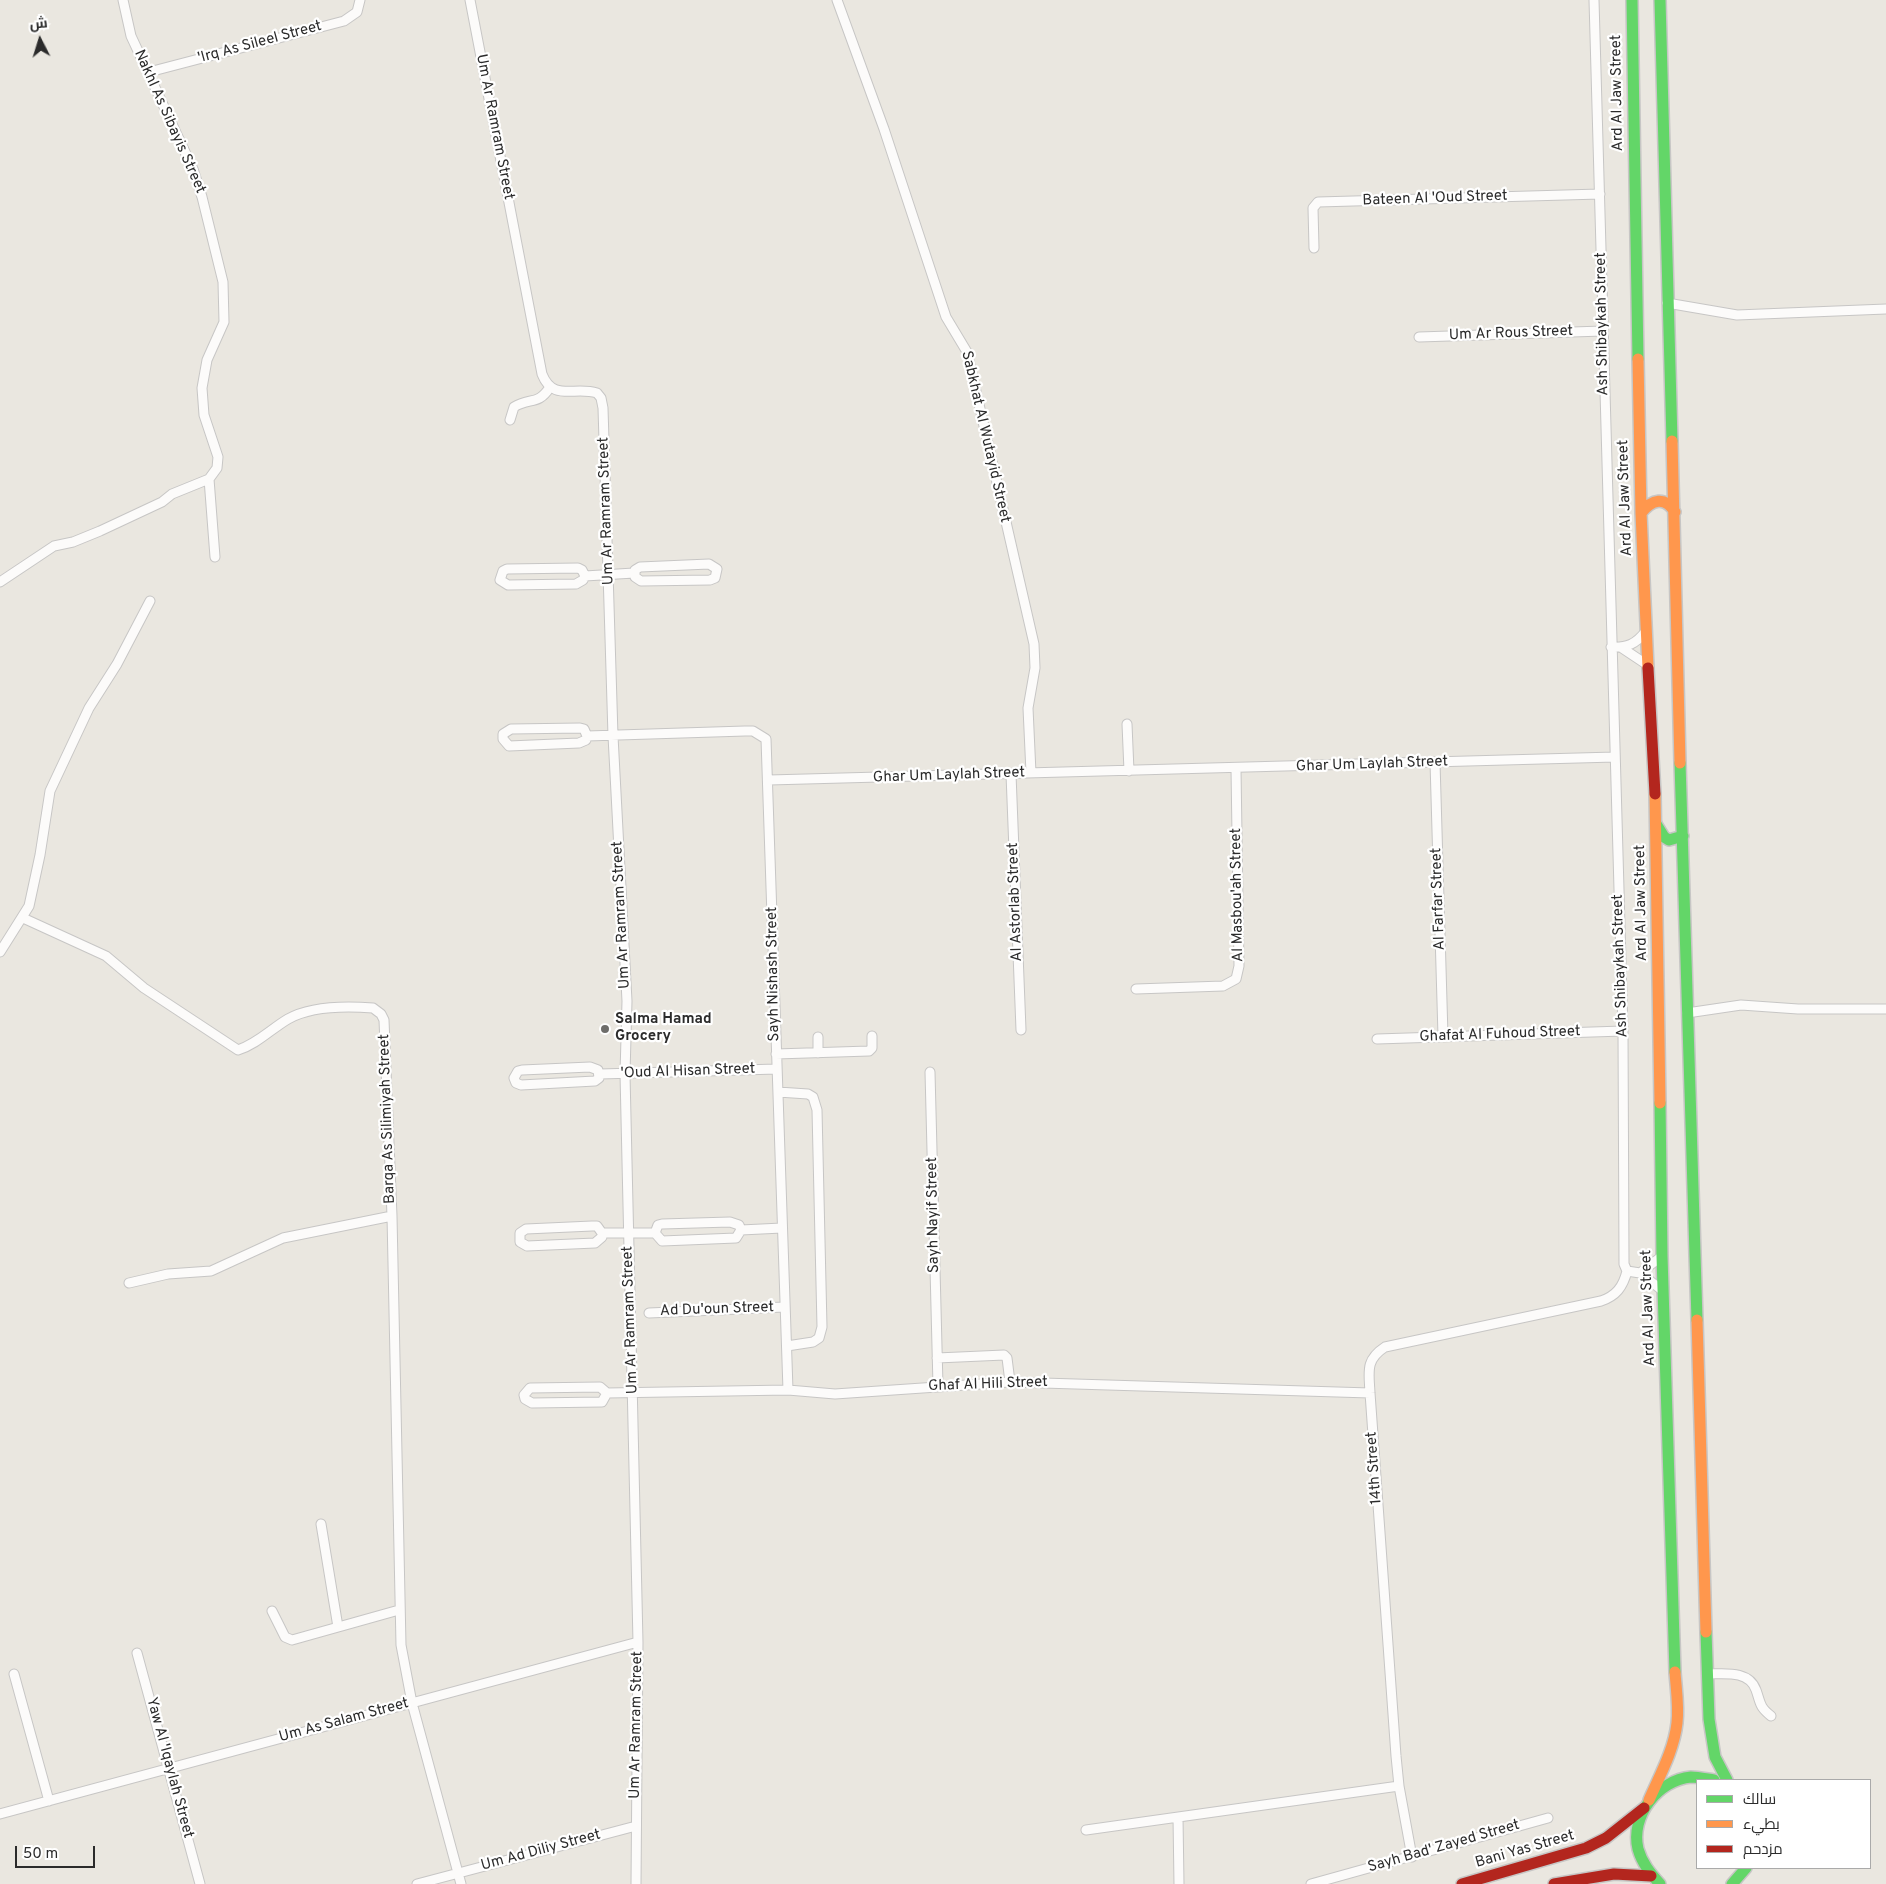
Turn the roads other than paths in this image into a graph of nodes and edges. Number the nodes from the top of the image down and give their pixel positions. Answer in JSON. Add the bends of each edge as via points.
{"nodes":[{"id":1,"x":123,"y":0,"type":"edge"},
{"id":2,"x":360,"y":0,"type":"edge"},
{"id":3,"x":470,"y":0,"type":"edge"},
{"id":4,"x":836,"y":0,"type":"edge"},
{"id":5,"x":1594,"y":0,"type":"edge"},
{"id":6,"x":1632,"y":0,"type":"edge"},
{"id":7,"x":1660,"y":0,"type":"edge"},
{"id":8,"x":149,"y":72,"type":"junction"},
{"id":9,"x":1600,"y":194,"type":"junction"},
{"id":10,"x":1314,"y":248,"type":"dead end"},
{"id":11,"x":1667,"y":303,"type":"junction"},
{"id":12,"x":1886,"y":309,"type":"edge"},
{"id":13,"x":1604,"y":331,"type":"junction"},
{"id":14,"x":1419,"y":337,"type":"dead end"},
{"id":15,"x":550,"y":387,"type":"junction"},
{"id":16,"x":510,"y":420,"type":"dead end"},
{"id":17,"x":209,"y":479,"type":"junction"},
{"id":18,"x":1675,"y":512,"type":"junction"},
{"id":19,"x":1641,"y":513,"type":"junction"},
{"id":20,"x":215,"y":556,"type":"dead end"},
{"id":21,"x":634,"y":573,"type":"junction"},
{"id":22,"x":609,"y":575,"type":"junction"},
{"id":23,"x":584,"y":576,"type":"junction"},
{"id":24,"x":0,"y":582,"type":"edge"},
{"id":25,"x":150,"y":601,"type":"dead end"},
{"id":26,"x":1646,"y":631,"type":"junction"},
{"id":27,"x":1611,"y":647,"type":"junction"},
{"id":28,"x":1622,"y":648,"type":"junction"},
{"id":29,"x":1649,"y":666,"type":"junction"},
{"id":30,"x":1127,"y":724,"type":"dead end"},
{"id":31,"x":587,"y":736,"type":"junction"},
{"id":32,"x":613,"y":736,"type":"junction"},
{"id":33,"x":1615,"y":757,"type":"junction"},
{"id":34,"x":1435,"y":762,"type":"junction"},
{"id":35,"x":1236,"y":769,"type":"junction"},
{"id":36,"x":1129,"y":771,"type":"junction"},
{"id":37,"x":1031,"y":773,"type":"junction"},
{"id":38,"x":1011,"y":774,"type":"junction"},
{"id":39,"x":769,"y":780,"type":"junction"},
{"id":40,"x":1656,"y":824,"type":"junction"},
{"id":41,"x":1683,"y":836,"type":"junction"},
{"id":42,"x":23,"y":918,"type":"junction"},
{"id":43,"x":0,"y":952,"type":"edge"},
{"id":44,"x":1136,"y":989,"type":"dead end"},
{"id":45,"x":1886,"y":1009,"type":"edge"},
{"id":46,"x":1687,"y":1013,"type":"junction"},
{"id":47,"x":1021,"y":1030,"type":"dead end"},
{"id":48,"x":1623,"y":1030,"type":"junction"},
{"id":49,"x":818,"y":1036,"type":"dead end"},
{"id":50,"x":872,"y":1036,"type":"dead end"},
{"id":51,"x":1443,"y":1036,"type":"junction"},
{"id":52,"x":1377,"y":1039,"type":"dead end"},
{"id":53,"x":818,"y":1053,"type":"junction"},
{"id":54,"x":776,"y":1054,"type":"junction"},
{"id":55,"x":776,"y":1070,"type":"junction"},
{"id":56,"x":930,"y":1072,"type":"dead end"},
{"id":57,"x":600,"y":1074,"type":"junction"},
{"id":58,"x":625,"y":1074,"type":"junction"},
{"id":59,"x":778,"y":1092,"type":"junction"},
{"id":60,"x":392,"y":1216,"type":"junction"},
{"id":61,"x":782,"y":1228,"type":"junction"},
{"id":62,"x":741,"y":1230,"type":"junction"},
{"id":63,"x":602,"y":1233,"type":"junction"},
{"id":64,"x":628,"y":1233,"type":"junction"},
{"id":65,"x":655,"y":1233,"type":"junction"},
{"id":66,"x":1662,"y":1256,"type":"junction"},
{"id":67,"x":1626,"y":1271,"type":"junction"},
{"id":68,"x":1640,"y":1273,"type":"junction"},
{"id":69,"x":129,"y":1283,"type":"dead end"},
{"id":70,"x":1663,"y":1291,"type":"junction"},
{"id":71,"x":784,"y":1307,"type":"junction"},
{"id":72,"x":650,"y":1313,"type":"dead end"},
{"id":73,"x":786,"y":1346,"type":"junction"},
{"id":74,"x":937,"y":1358,"type":"junction"},
{"id":75,"x":1010,"y":1382,"type":"junction"},
{"id":76,"x":938,"y":1386,"type":"junction"},
{"id":77,"x":788,"y":1390,"type":"junction"},
{"id":78,"x":607,"y":1393,"type":"junction"},
{"id":79,"x":633,"y":1393,"type":"junction"},
{"id":80,"x":1370,"y":1393,"type":"junction"},
{"id":81,"x":321,"y":1524,"type":"dead end"},
{"id":82,"x":399,"y":1610,"type":"junction"},
{"id":83,"x":272,"y":1611,"type":"dead end"},
{"id":84,"x":338,"y":1628,"type":"junction"},
{"id":85,"x":638,"y":1642,"type":"junction"},
{"id":86,"x":138,"y":1653,"type":"dead end"},
{"id":87,"x":14,"y":1674,"type":"dead end"},
{"id":88,"x":1708,"y":1674,"type":"junction"},
{"id":89,"x":412,"y":1703,"type":"junction"},
{"id":90,"x":1771,"y":1716,"type":"dead end"},
{"id":91,"x":169,"y":1768,"type":"junction"},
{"id":92,"x":1707,"y":1779,"type":"edge"},
{"id":93,"x":1726,"y":1779,"type":"edge"},
{"id":94,"x":1399,"y":1786,"type":"junction"},
{"id":95,"x":49,"y":1801,"type":"junction"},
{"id":96,"x":1647,"y":1804,"type":"junction"},
{"id":97,"x":0,"y":1814,"type":"edge"},
{"id":98,"x":1178,"y":1817,"type":"junction"},
{"id":99,"x":1548,"y":1818,"type":"dead end"},
{"id":100,"x":636,"y":1826,"type":"junction"},
{"id":101,"x":1086,"y":1830,"type":"dead end"},
{"id":102,"x":1412,"y":1857,"type":"junction"},
{"id":103,"x":1745,"y":1869,"type":"edge"},
{"id":104,"x":458,"y":1873,"type":"junction"},
{"id":105,"x":1651,"y":1876,"type":"junction"},
{"id":106,"x":200,"y":1884,"type":"edge"},
{"id":107,"x":417,"y":1884,"type":"edge"},
{"id":108,"x":461,"y":1884,"type":"edge"},
{"id":109,"x":636,"y":1884,"type":"edge"},
{"id":110,"x":1179,"y":1884,"type":"edge"},
{"id":111,"x":1311,"y":1884,"type":"edge"},
{"id":112,"x":1462,"y":1884,"type":"edge"},
{"id":113,"x":1554,"y":1884,"type":"edge"},
{"id":114,"x":1660,"y":1884,"type":"edge"},
{"id":115,"x":1732,"y":1884,"type":"edge"}],
"edges":[{"from":1,"to":8,"type":"street","name":"Nakhl As Sibayis Street","via":[[131,36]]},
{"from":2,"to":8,"type":"street","name":"'Irq As Sileel Street","via":[[357,12],[344,21]]},
{"from":3,"to":15,"type":"street","name":"Um Ar Ramram Street","via":[[540,366]]},
{"from":4,"to":37,"type":"street","name":"Sabkhat Al Wutayid Street","via":[[884,129],[946,317],[967,352],[1034,644],[1035,668],[1028,708]]},
{"from":5,"to":9,"type":"street","name":"Ash Shibaykah Street"},
{"from":6,"to":19,"type":"main road","name":"Ard Al Jaw Street"},
{"from":7,"to":11,"type":"main road"},
{"from":8,"to":17,"type":"street","name":"Nakhl As Sibayis Street","via":[[193,169],[223,282],[224,322],[207,360],[202,388],[204,414],[218,457],[217,468]]},
{"from":9,"to":10,"type":"street","name":"Bateen Al 'Oud Street","via":[[1318,202],[1313,208]]},
{"from":9,"to":13,"type":"street","name":"Ash Shibaykah Street"},
{"from":11,"to":12,"type":"street","via":[[1737,316]]},
{"from":11,"to":18,"type":"main road"},
{"from":13,"to":14,"type":"street","name":"Um Ar Rous Street"},
{"from":13,"to":27,"type":"street","name":"Ash Shibaykah Street"},
{"from":15,"to":16,"type":"street","via":[[537,401],[514,407]]},
{"from":15,"to":22,"type":"street","name":"Um Ar Ramram Street","via":[[556,391],[591,392],[601,398],[604,408]]},
{"from":17,"to":20,"type":"street"},
{"from":17,"to":24,"type":"street","via":[[100,531],[54,546]]},
{"from":18,"to":19,"type":"main road","via":[[1666,502],[1658,500],[1649,503]]},
{"from":18,"to":41,"type":"main road"},
{"from":19,"to":26,"type":"main road","name":"Ard Al Jaw Street"},
{"from":21,"to":21,"type":"street","via":[[641,581],[710,580],[717,574],[714,565],[709,564],[640,567]]},
{"from":21,"to":22,"type":"street"},
{"from":22,"to":23,"type":"street"},
{"from":22,"to":32,"type":"street","name":"Um Ar Ramram Street"},
{"from":23,"to":23,"type":"street","via":[[578,568],[507,569],[500,575],[503,584],[508,585],[576,584]]},
{"from":25,"to":42,"type":"street","via":[[117,664],[89,708],[50,791],[40,855],[29,906]]},
{"from":26,"to":28,"type":"street","via":[[1636,642]]},
{"from":26,"to":29,"type":"main road","name":"Ard Al Jaw Street"},
{"from":27,"to":28,"type":"street"},
{"from":27,"to":33,"type":"street","name":"Ash Shibaykah Street"},
{"from":28,"to":29,"type":"street"},
{"from":29,"to":40,"type":"main road","name":"Ard Al Jaw Street"},
{"from":30,"to":36,"type":"street"},
{"from":31,"to":31,"type":"street","name":"Sayh Nishash Street","via":[[580,728],[510,729],[503,734],[503,739],[509,746],[514,746],[579,743]]},
{"from":31,"to":32,"type":"street","name":"Sayh Nishash Street"},
{"from":32,"to":39,"type":"street","name":"Sayh Nishash Street","via":[[753,731],[766,739]]},
{"from":32,"to":58,"type":"street","name":"Um Ar Ramram Street","via":[[627,1001]]},
{"from":33,"to":34,"type":"street","name":"Ghar Um Laylah Street"},
{"from":33,"to":48,"type":"street","name":"Ash Shibaykah Street"},
{"from":34,"to":35,"type":"street","name":"Ghar Um Laylah Street"},
{"from":34,"to":51,"type":"street","name":"Al Farfar Street"},
{"from":35,"to":36,"type":"street","name":"Ghar Um Laylah Street"},
{"from":35,"to":44,"type":"street","name":"Al Masbou'ah Street","via":[[1239,966],[1236,979],[1224,986]]},
{"from":36,"to":37,"type":"street","name":"Ghar Um Laylah Street"},
{"from":37,"to":38,"type":"street","name":"Ghar Um Laylah Street"},
{"from":38,"to":39,"type":"street","name":"Ghar Um Laylah Street"},
{"from":38,"to":47,"type":"street","name":"Al Astorlab Street"},
{"from":39,"to":54,"type":"street","name":"Sayh Nishash Street"},
{"from":40,"to":41,"type":"main road","via":[[1669,840]]},
{"from":40,"to":66,"type":"main road","name":"Ard Al Jaw Street"},
{"from":41,"to":46,"type":"main road"},
{"from":42,"to":43,"type":"street"},
{"from":42,"to":60,"type":"street","name":"Barqa As Silimiyah Street","via":[[106,956],[144,988],[238,1050],[306,1011],[363,1007],[373,1008],[381,1014],[385,1030]]},
{"from":45,"to":46,"type":"street","via":[[1815,1010],[1741,1005]]},
{"from":46,"to":88,"type":"main road"},
{"from":48,"to":51,"type":"street","name":"Ghafat Al Fuhoud Street"},
{"from":48,"to":67,"type":"street","name":"Ash Shibaykah Street"},
{"from":49,"to":53,"type":"street"},
{"from":50,"to":53,"type":"street","via":[[869,1051]]},
{"from":51,"to":52,"type":"street","name":"Ghafat Al Fuhoud Street"},
{"from":53,"to":54,"type":"street"},
{"from":54,"to":55,"type":"street","name":"Sayh Nishash Street"},
{"from":55,"to":58,"type":"street","name":"'Oud Al Hisan Street"},
{"from":55,"to":59,"type":"street","name":"Sayh Nishash Street"},
{"from":56,"to":74,"type":"street","name":"Sayh Nayif Street"},
{"from":57,"to":57,"type":"street","name":"'Oud Al Hisan Street","via":[[594,1067],[561,1068],[522,1070],[514,1078],[516,1083],[531,1085],[591,1082]]},
{"from":57,"to":58,"type":"street","name":"'Oud Al Hisan Street"},
{"from":58,"to":64,"type":"street","name":"Um Ar Ramram Street"},
{"from":59,"to":61,"type":"street","name":"Sayh Nishash Street"},
{"from":59,"to":73,"type":"street","via":[[808,1094],[813,1097],[817,1110],[822,1327],[819,1338],[813,1342]]},
{"from":60,"to":69,"type":"street","name":"Barqa As Silimiyah Street","via":[[282,1238],[211,1271],[168,1274]]},
{"from":60,"to":82,"type":"street","name":"Barqa As Silimiyah Street"},
{"from":61,"to":62,"type":"street"},
{"from":61,"to":71,"type":"street","name":"Sayh Nishash Street"},
{"from":62,"to":65,"type":"street","via":[[736,1238],[662,1241]]},
{"from":62,"to":65,"type":"street","via":[[739,1225],[730,1222],[662,1224],[658,1225]]},
{"from":63,"to":63,"type":"street","via":[[597,1226],[526,1229],[518,1238],[528,1246],[595,1243],[600,1241]]},
{"from":63,"to":64,"type":"street"},
{"from":64,"to":65,"type":"street"},
{"from":64,"to":79,"type":"street","name":"Um Ar Ramram Street"},
{"from":66,"to":68,"type":"street"},
{"from":66,"to":70,"type":"main road","name":"Ard Al Jaw Street"},
{"from":67,"to":68,"type":"street"},
{"from":67,"to":80,"type":"street","name":"14th Street","via":[[1620,1288],[1601,1302],[1385,1347],[1374,1354],[1370,1363]]},
{"from":68,"to":70,"type":"street"},
{"from":70,"to":96,"type":"main road","name":"Ard Al Jaw Street","via":[[1677,1721],[1667,1763]]},
{"from":71,"to":72,"type":"street","name":"Ad Du'oun Street"},
{"from":71,"to":73,"type":"street","name":"Sayh Nishash Street"},
{"from":73,"to":77,"type":"street","name":"Sayh Nishash Street"},
{"from":74,"to":75,"type":"street","via":[[1004,1355]]},
{"from":74,"to":76,"type":"street","name":"Sayh Nayif Street"},
{"from":75,"to":76,"type":"street","name":"Ghaf Al Hili Street"},
{"from":75,"to":80,"type":"street","name":"Ghaf Al Hili Street"},
{"from":76,"to":77,"type":"street","name":"Ghaf Al Hili Street","via":[[835,1394]]},
{"from":77,"to":79,"type":"street","name":"Ghaf Al Hili Street"},
{"from":78,"to":78,"type":"street","name":"Ghaf Al Hili Street","via":[[600,1387],[534,1388],[524,1395],[532,1403],[602,1402]]},
{"from":78,"to":79,"type":"street","name":"Ghaf Al Hili Street"},
{"from":79,"to":85,"type":"street","name":"Um Ar Ramram Street"},
{"from":80,"to":94,"type":"street","name":"14th Street"},
{"from":81,"to":84,"type":"street"},
{"from":82,"to":84,"type":"street"},
{"from":82,"to":89,"type":"street","name":"Barqa As Silimiyah Street","via":[[401,1645]]},
{"from":83,"to":84,"type":"street","via":[[289,1640]]},
{"from":85,"to":89,"type":"street","name":"Um As Salam Street"},
{"from":85,"to":100,"type":"street","name":"Um Ar Ramram Street"},
{"from":86,"to":91,"type":"street","name":"Yaw Al 'Iqaylah Street"},
{"from":87,"to":95,"type":"street"},
{"from":88,"to":90,"type":"street","via":[[1734,1674],[1747,1679],[1756,1690],[1760,1705]]},
{"from":88,"to":93,"type":"main road","via":[[1711,1739],[1715,1757]]},
{"from":89,"to":91,"type":"street","name":"Um As Salam Street"},
{"from":89,"to":104,"type":"street","name":"Barqa As Silimiyah Street"},
{"from":91,"to":95,"type":"street","name":"Um As Salam Street"},
{"from":91,"to":106,"type":"street","name":"Yaw Al 'Iqaylah Street"},
{"from":92,"to":96,"type":"main road","name":"Bani Yas Street","via":[[1694,1777],[1669,1784]]},
{"from":94,"to":98,"type":"street"},
{"from":94,"to":102,"type":"street","name":"14th Street"},
{"from":95,"to":97,"type":"street","name":"Um As Salam Street"},
{"from":96,"to":105,"type":"main road","name":"Ard Al Jaw Street","via":[[1638,1825],[1637,1843]]},
{"from":96,"to":112,"type":"main road","name":"Bani Yas Street","via":[[1613,1832],[1586,1848]]},
{"from":98,"to":101,"type":"street"},
{"from":98,"to":110,"type":"street"},
{"from":99,"to":102,"type":"street","name":"Sayh Bad' Zayed Street"},
{"from":100,"to":104,"type":"street","name":"Um Ad Diliy Street"},
{"from":100,"to":109,"type":"street","name":"Um Ar Ramram Street"},
{"from":102,"to":111,"type":"street","name":"Sayh Bad' Zayed Street"},
{"from":103,"to":115,"type":"main road"},
{"from":104,"to":107,"type":"street","name":"Um Ad Diliy Street"},
{"from":104,"to":108,"type":"street","name":"Barqa As Silimiyah Street"},
{"from":105,"to":113,"type":"main road","via":[[1614,1874]]},
{"from":105,"to":114,"type":"main road"}]}
